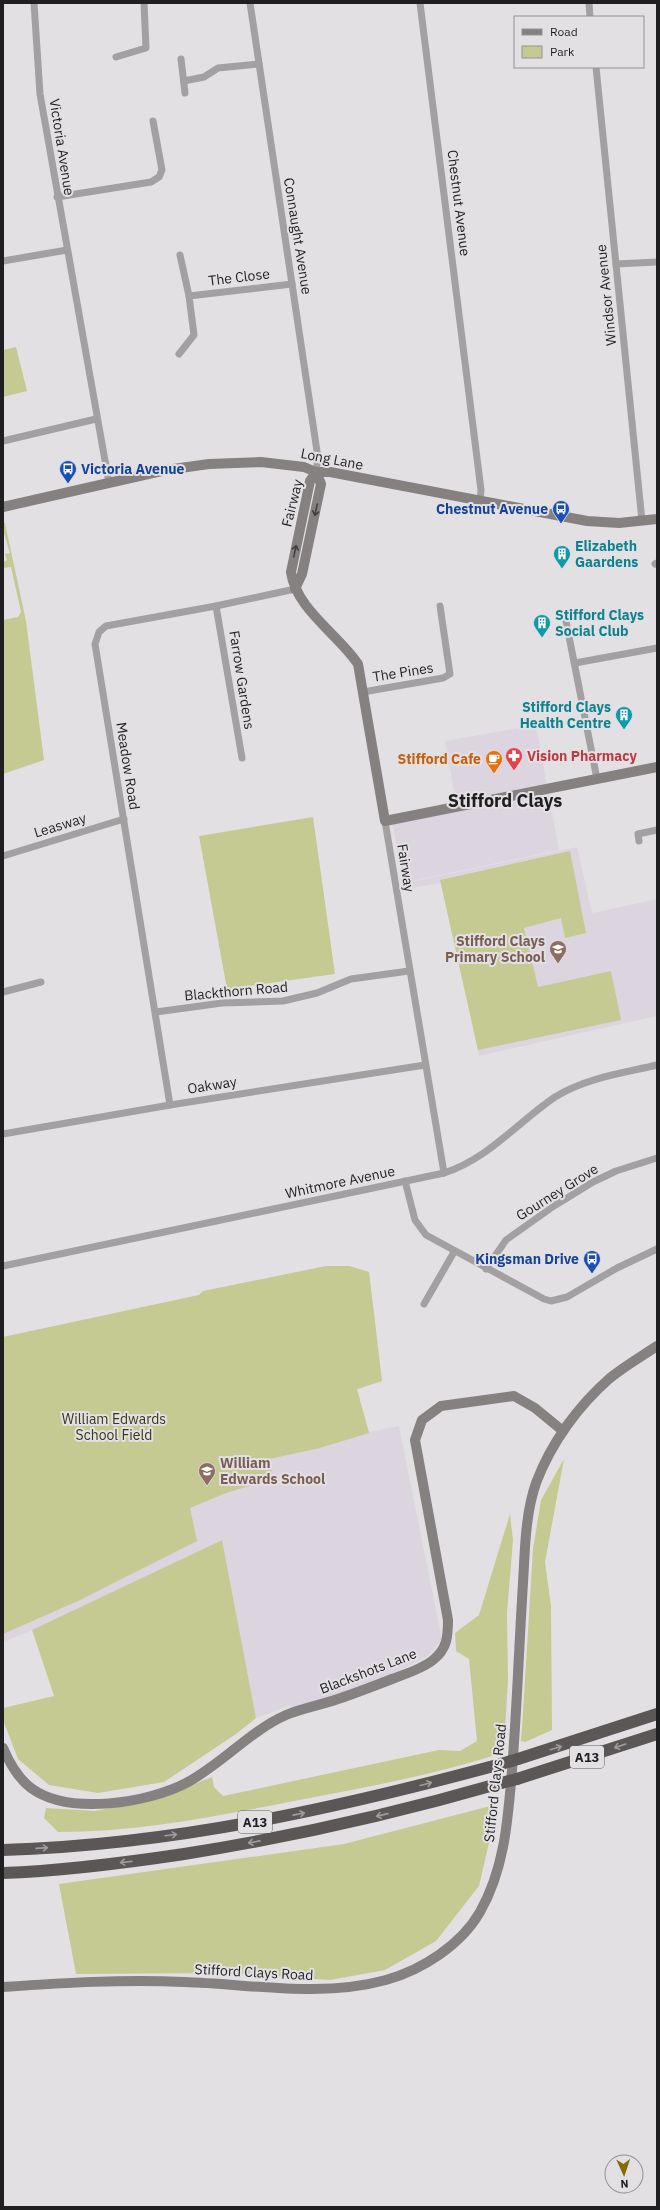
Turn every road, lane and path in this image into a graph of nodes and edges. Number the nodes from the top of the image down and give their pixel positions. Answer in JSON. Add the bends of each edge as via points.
{"nodes":[{"id":1,"x":34,"y":3,"type":"edge"},
{"id":2,"x":144,"y":3,"type":"edge"},
{"id":3,"x":250,"y":3,"type":"edge"},
{"id":4,"x":420,"y":3,"type":"edge"},
{"id":5,"x":589,"y":3,"type":"edge"},
{"id":6,"x":590,"y":16,"type":"edge"},
{"id":7,"x":116,"y":57,"type":"dead end"},
{"id":8,"x":181,"y":59,"type":"dead end"},
{"id":9,"x":259,"y":64,"type":"junction"},
{"id":10,"x":596,"y":68,"type":"edge"},
{"id":11,"x":184,"y":81,"type":"junction"},
{"id":12,"x":185,"y":93,"type":"dead end"},
{"id":13,"x":153,"y":121,"type":"dead end"},
{"id":14,"x":57,"y":197,"type":"junction"},
{"id":15,"x":67,"y":250,"type":"junction"},
{"id":16,"x":180,"y":255,"type":"dead end"},
{"id":17,"x":3,"y":261,"type":"edge"},
{"id":18,"x":657,"y":262,"type":"edge"},
{"id":19,"x":616,"y":264,"type":"junction"},
{"id":20,"x":292,"y":284,"type":"junction"},
{"id":21,"x":189,"y":296,"type":"junction"},
{"id":22,"x":179,"y":354,"type":"dead end"},
{"id":23,"x":96,"y":419,"type":"junction"},
{"id":24,"x":3,"y":441,"type":"edge"},
{"id":25,"x":316,"y":472,"type":"junction"},
{"id":26,"x":109,"y":483,"type":"junction"},
{"id":27,"x":480,"y":501,"type":"junction"},
{"id":28,"x":3,"y":507,"type":"edge"},
{"id":29,"x":657,"y":520,"type":"edge"},
{"id":30,"x":642,"y":521,"type":"junction"},
{"id":31,"x":295,"y":589,"type":"junction"},
{"id":32,"x":216,"y":606,"type":"junction"},
{"id":33,"x":440,"y":606,"type":"dead end"},
{"id":34,"x":566,"y":616,"type":"dead end"},
{"id":35,"x":657,"y":648,"type":"edge"},
{"id":36,"x":575,"y":664,"type":"junction"},
{"id":37,"x":362,"y":692,"type":"junction"},
{"id":38,"x":242,"y":758,"type":"dead end"},
{"id":39,"x":657,"y":768,"type":"edge"},
{"id":40,"x":597,"y":779,"type":"junction"},
{"id":41,"x":124,"y":819,"type":"junction"},
{"id":42,"x":384,"y":821,"type":"junction"},
{"id":43,"x":657,"y":830,"type":"edge"},
{"id":44,"x":639,"y":841,"type":"dead end"},
{"id":45,"x":3,"y":856,"type":"edge"},
{"id":46,"x":410,"y":971,"type":"junction"},
{"id":47,"x":41,"y":982,"type":"dead end"},
{"id":48,"x":3,"y":992,"type":"edge"},
{"id":49,"x":156,"y":1012,"type":"junction"},
{"id":50,"x":425,"y":1065,"type":"junction"},
{"id":51,"x":657,"y":1065,"type":"edge"},
{"id":52,"x":170,"y":1105,"type":"junction"},
{"id":53,"x":3,"y":1134,"type":"edge"},
{"id":54,"x":657,"y":1158,"type":"edge"},
{"id":55,"x":444,"y":1173,"type":"junction"},
{"id":56,"x":404,"y":1181,"type":"junction"},
{"id":57,"x":657,"y":1249,"type":"edge"},
{"id":58,"x":454,"y":1252,"type":"junction"},
{"id":59,"x":3,"y":1266,"type":"edge"},
{"id":60,"x":486,"y":1269,"type":"junction"},
{"id":61,"x":424,"y":1304,"type":"dead end"},
{"id":62,"x":657,"y":1346,"type":"edge"},
{"id":63,"x":563,"y":1431,"type":"junction"},
{"id":64,"x":657,"y":1714,"type":"edge"},
{"id":65,"x":657,"y":1734,"type":"edge"},
{"id":66,"x":3,"y":1748,"type":"edge"},
{"id":67,"x":3,"y":1850,"type":"edge"},
{"id":68,"x":3,"y":1873,"type":"edge"},
{"id":69,"x":3,"y":1987,"type":"edge"}],
"edges":[{"from":1,"to":14,"type":"street","name":"Victoria Avenue","via":[[40,94]]},
{"from":2,"to":7,"type":"street","via":[[146,48]]},
{"from":3,"to":9,"type":"street","name":"Connaught Avenue"},
{"from":4,"to":27,"type":"street","name":"Chestnut Avenue","via":[[482,490]]},
{"from":5,"to":6,"type":"street"},
{"from":8,"to":11,"type":"street"},
{"from":9,"to":11,"type":"street","via":[[218,68],[204,77]]},
{"from":9,"to":20,"type":"street","name":"Connaught Avenue"},
{"from":10,"to":19,"type":"street","name":"Windsor Avenue"},
{"from":11,"to":12,"type":"street"},
{"from":13,"to":14,"type":"street","via":[[162,170],[159,177],[151,182]]},
{"from":14,"to":15,"type":"street","name":"Victoria Avenue"},
{"from":15,"to":17,"type":"street"},
{"from":15,"to":23,"type":"street","name":"Victoria Avenue"},
{"from":16,"to":21,"type":"street"},
{"from":18,"to":19,"type":"street"},
{"from":19,"to":30,"type":"street","name":"Windsor Avenue"},
{"from":20,"to":21,"type":"street","name":"The Close"},
{"from":20,"to":25,"type":"street","name":"Connaught Avenue","via":[[318,458]]},
{"from":21,"to":22,"type":"street","via":[[194,335]]},
{"from":23,"to":24,"type":"street"},
{"from":23,"to":26,"type":"street","name":"Victoria Avenue"},
{"from":25,"to":26,"type":"street","name":"Long Lane","via":[[304,467],[282,464],[222,462],[166,470]]},
{"from":25,"to":27,"type":"street","name":"Long Lane","via":[[330,472]]},
{"from":25,"to":31,"type":"street","name":"Fairway","via":[[321,484],[302,574]]},
{"from":26,"to":28,"type":"street","name":"Long Lane"},
{"from":27,"to":30,"type":"street","name":"Long Lane","via":[[587,520],[619,523]]},
{"from":29,"to":30,"type":"street","name":"Long Lane"},
{"from":31,"to":32,"type":"street","name":"Meadow Road"},
{"from":31,"to":37,"type":"street","name":"Fairway","via":[[305,604],[351,653],[358,664]]},
{"from":32,"to":38,"type":"street","name":"Farrow Gardens"},
{"from":32,"to":41,"type":"street","name":"Meadow Road","via":[[124,621],[106,626],[99,632],[96,644]]},
{"from":33,"to":37,"type":"street","name":"The Pines","via":[[450,674],[443,678]]},
{"from":34,"to":36,"type":"street"},
{"from":35,"to":36,"type":"street"},
{"from":36,"to":40,"type":"street"},
{"from":37,"to":42,"type":"street","name":"Fairway"},
{"from":39,"to":40,"type":"street"},
{"from":40,"to":42,"type":"street"},
{"from":41,"to":45,"type":"street","name":"Leasway"},
{"from":41,"to":49,"type":"street","name":"Meadow Road"},
{"from":42,"to":46,"type":"street","name":"Fairway"},
{"from":43,"to":44,"type":"street","via":[[638,834]]},
{"from":46,"to":49,"type":"street","name":"Blackthorn Road","via":[[351,980],[317,993],[283,1001],[222,1003]]},
{"from":46,"to":50,"type":"street","name":"Fairway"},
{"from":47,"to":48,"type":"street"},
{"from":49,"to":52,"type":"street","name":"Meadow Road"},
{"from":50,"to":52,"type":"street","name":"Oakway"},
{"from":50,"to":55,"type":"street","name":"Fairway"},
{"from":51,"to":55,"type":"street","name":"Whitmore Avenue","via":[[601,1078],[572,1088],[539,1109],[474,1160]]},
{"from":52,"to":53,"type":"street","name":"Oakway"},
{"from":54,"to":60,"type":"street","name":"Gourney Grove","via":[[616,1171],[554,1206],[506,1240]]},
{"from":55,"to":56,"type":"street","name":"Whitmore Avenue"},
{"from":56,"to":58,"type":"street","via":[[419,1228]]},
{"from":56,"to":59,"type":"street","name":"Whitmore Avenue"},
{"from":57,"to":60,"type":"street","via":[[558,1300],[551,1301]]},
{"from":58,"to":60,"type":"street"},
{"from":58,"to":61,"type":"street"},
{"from":62,"to":63,"type":"street","name":"Stifford Clays Road","via":[[611,1377],[580,1408]]},
{"from":63,"to":66,"type":"street","name":"Blackshots Lane","via":[[535,1408],[514,1396],[441,1406],[422,1420],[415,1440],[448,1620],[448,1640],[432,1661],[414,1671],[369,1688],[286,1715],[258,1731],[218,1764],[187,1783],[155,1795],[108,1804],[53,1798],[30,1787],[8,1761]]},
{"from":63,"to":69,"type":"street","name":"Stifford Clays Road","via":[[547,1458],[535,1486],[526,1527],[518,1705],[506,1835],[494,1879],[479,1913],[450,1947],[421,1967],[388,1980],[347,1988],[308,1990],[185,1982],[123,1981]]},
{"from":67,"to":64,"type":"highway","number":"A13","one_way":true,"bridge":true,"via":[[124,1841],[234,1826],[334,1807],[501,1764]]},
{"from":65,"to":68,"type":"highway","number":"A13","one_way":true,"bridge":true,"via":[[517,1779],[326,1828],[128,1862]]}]}
